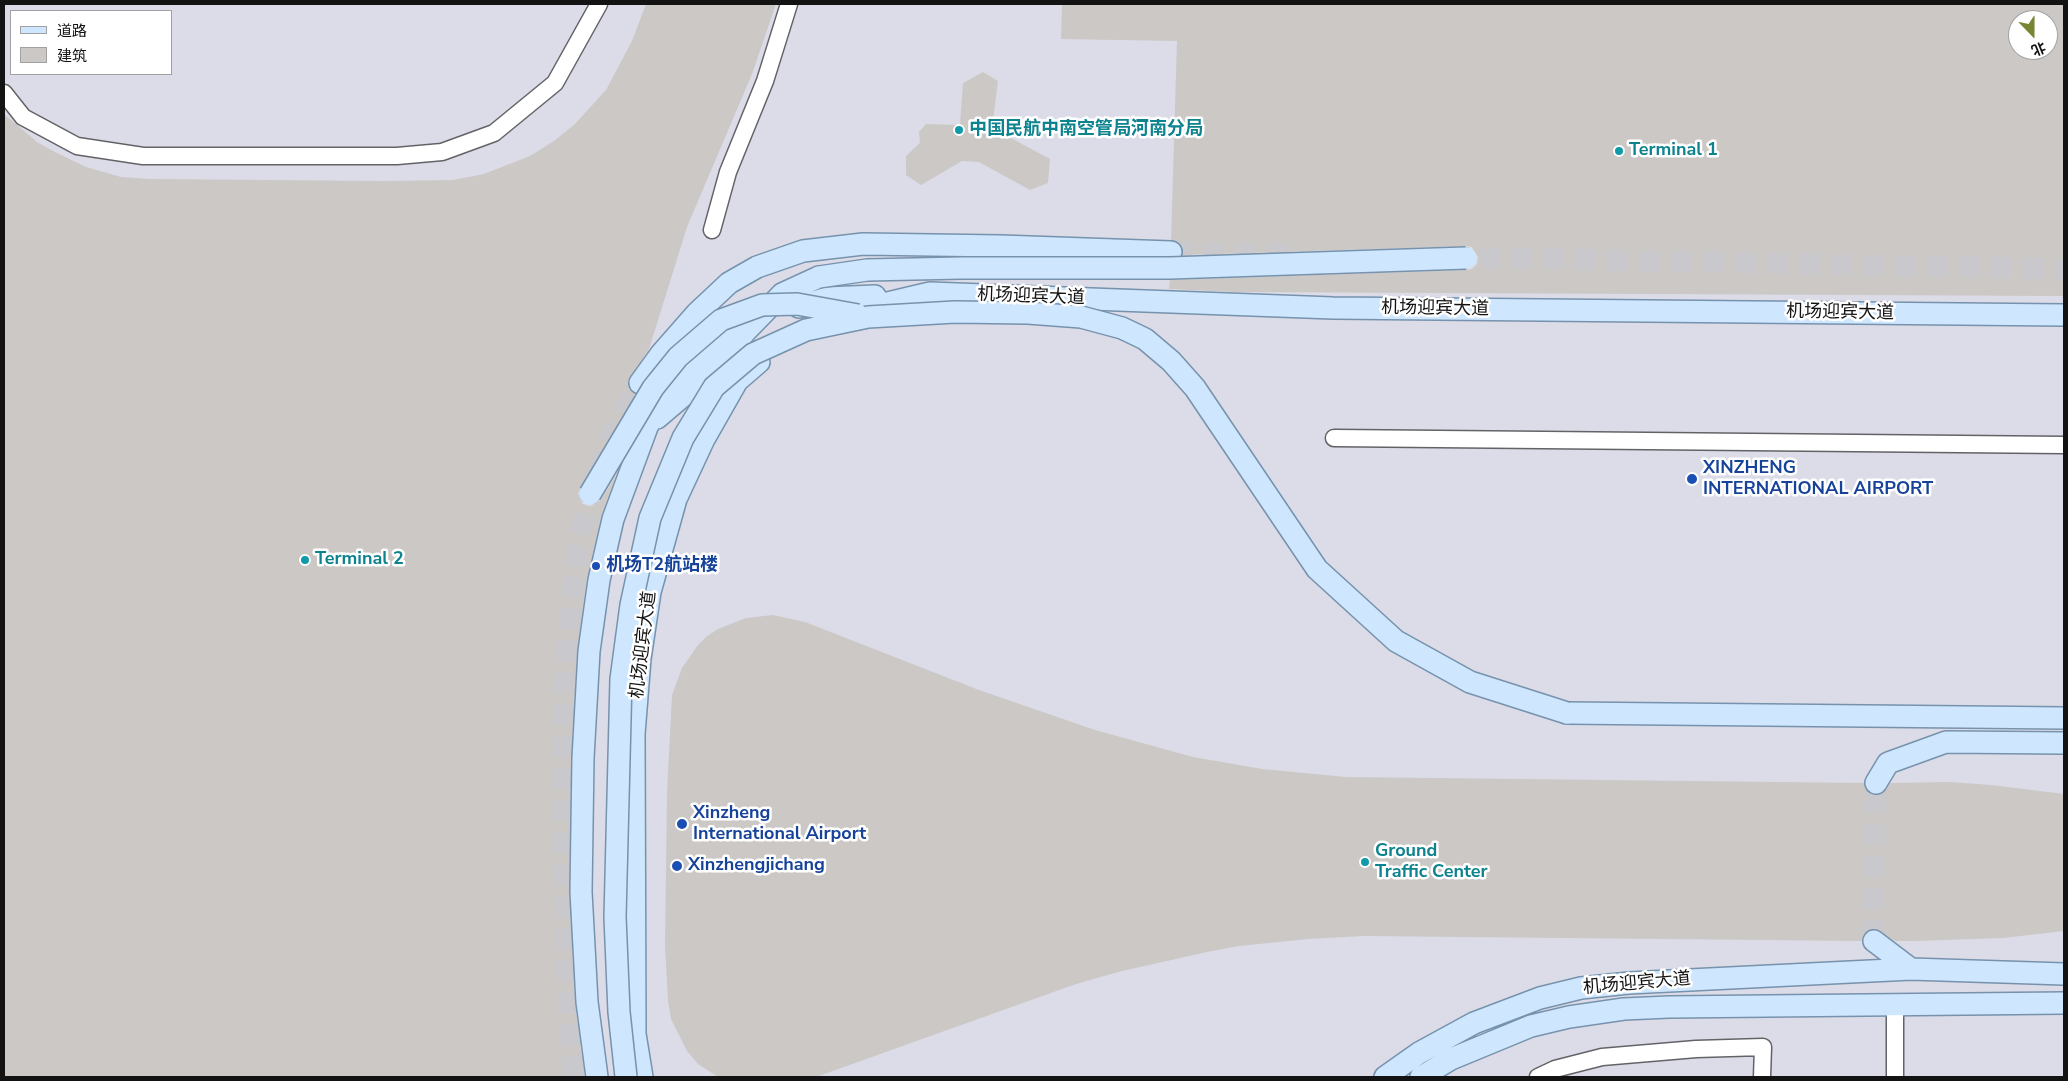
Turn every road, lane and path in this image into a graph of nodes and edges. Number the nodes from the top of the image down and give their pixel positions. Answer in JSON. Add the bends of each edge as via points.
{"nodes":[{"id":1,"x":599,"y":4,"type":"edge"},
{"id":2,"x":790,"y":4,"type":"edge"},
{"id":3,"x":4,"y":93,"type":"edge"},
{"id":4,"x":712,"y":230,"type":"dead end"},
{"id":5,"x":1171,"y":252,"type":"tunnel mouth"},
{"id":6,"x":1466,"y":258,"type":"tunnel mouth"},
{"id":7,"x":930,"y":293,"type":"junction"},
{"id":8,"x":782,"y":294,"type":"junction"},
{"id":9,"x":2064,"y":315,"type":"edge"},
{"id":10,"x":868,"y":317,"type":"junction"},
{"id":11,"x":745,"y":332,"type":"junction"},
{"id":12,"x":718,"y":366,"type":"junction"},
{"id":13,"x":640,"y":383,"type":"tunnel mouth"},
{"id":14,"x":647,"y":427,"type":"junction"},
{"id":15,"x":1334,"y":438,"type":"dead end"},
{"id":16,"x":704,"y":439,"type":"junction"},
{"id":17,"x":2064,"y":445,"type":"edge"},
{"id":18,"x":590,"y":494,"type":"dead end"},
{"id":19,"x":2064,"y":718,"type":"edge"},
{"id":20,"x":2064,"y":743,"type":"edge"},
{"id":21,"x":1876,"y":783,"type":"tunnel mouth"},
{"id":22,"x":1874,"y":941,"type":"dead end"},
{"id":23,"x":1911,"y":969,"type":"junction"},
{"id":24,"x":2064,"y":974,"type":"edge"},
{"id":25,"x":2064,"y":1002,"type":"edge"},
{"id":26,"x":1895,"y":1004,"type":"junction"},
{"id":27,"x":597,"y":1077,"type":"edge"},
{"id":28,"x":626,"y":1077,"type":"edge"},
{"id":29,"x":642,"y":1077,"type":"edge"},
{"id":30,"x":1384,"y":1077,"type":"edge"},
{"id":31,"x":1421,"y":1077,"type":"edge"},
{"id":32,"x":1538,"y":1077,"type":"edge"},
{"id":33,"x":1762,"y":1077,"type":"edge"},
{"id":34,"x":1895,"y":1077,"type":"edge"}],
"edges":[{"from":1,"to":3,"type":"lane","via":[[555,83],[494,133],[442,152],[398,156],[134,154],[77,146],[23,116]]},
{"from":2,"to":4,"type":"lane","via":[[765,81],[728,172]]},
{"from":5,"to":13,"type":"main road","via":[[863,244],[803,251],[757,266],[729,283],[679,333]]},
{"from":6,"to":8,"type":"main road","bridge":true,"via":[[1170,268],[867,270],[820,278]]},
{"from":7,"to":9,"type":"main road","name":"机场迎宾大道","via":[[1333,308]]},
{"from":7,"to":11,"type":"main road","via":[[827,298],[785,311]]},
{"from":7,"to":16,"type":"main road","name":"机场迎宾大道","via":[[825,317],[781,343],[737,381]]},
{"from":8,"to":11,"type":"main road"},
{"from":8,"to":14,"type":"main road","via":[[733,326],[676,378]]},
{"from":10,"to":18,"type":"main road","bridge":true,"via":[[797,304],[762,305],[722,320],[678,357],[653,388]]},
{"from":10,"to":19,"type":"main road","bridge":true,"via":[[955,312],[1081,317],[1122,328],[1144,339],[1171,360],[1195,388],[1317,569],[1396,642],[1470,682],[1567,712]]},
{"from":10,"to":28,"type":"main road","bridge":true,"via":[[806,330],[753,354],[714,387],[683,438],[650,518],[631,605],[621,678],[615,917],[619,1012]]},
{"from":11,"to":12,"type":"main road"},
{"from":12,"to":14,"type":"main road"},
{"from":12,"to":16,"type":"main road"},
{"from":14,"to":27,"type":"main road","via":[[613,519],[599,580],[589,651],[583,758],[582,892],[587,1002]]},
{"from":15,"to":17,"type":"lane"},
{"from":16,"to":29,"type":"main road","name":"机场迎宾大道","via":[[676,500],[650,592],[640,659],[634,734],[634,1034]]},
{"from":20,"to":21,"type":"main road","via":[[1946,742],[1888,763]]},
{"from":22,"to":23,"type":"main road"},
{"from":23,"to":24,"type":"main road","name":"机场迎宾大道"},
{"from":23,"to":30,"type":"main road","name":"机场迎宾大道","via":[[1581,988],[1540,998],[1474,1023],[1418,1053]]},
{"from":25,"to":26,"type":"main road"},
{"from":26,"to":31,"type":"main road","via":[[1624,1009],[1569,1017],[1503,1036],[1451,1059]]},
{"from":26,"to":34,"type":"lane"},
{"from":32,"to":33,"type":"lane","via":[[1602,1057],[1696,1049],[1764,1048]]}]}
